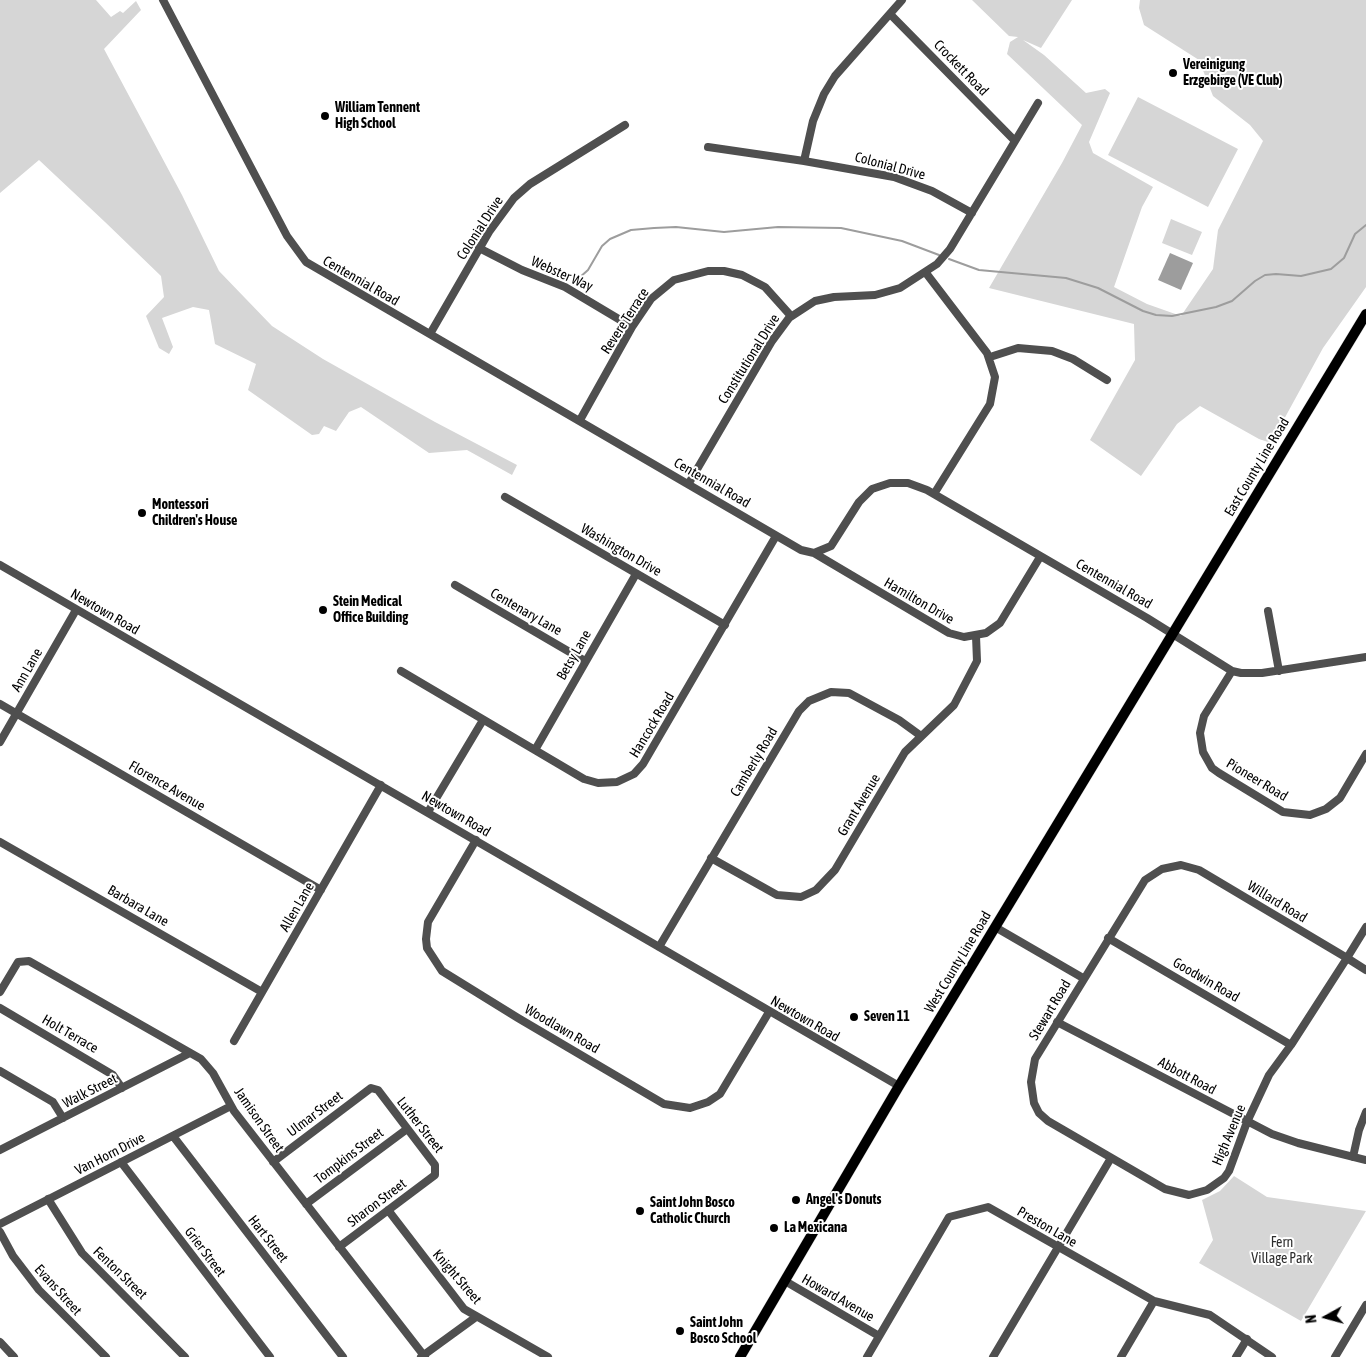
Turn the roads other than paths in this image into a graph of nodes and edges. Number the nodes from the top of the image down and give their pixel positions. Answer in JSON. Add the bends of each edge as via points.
{"nodes":[{"id":1,"x":163,"y":0,"type":"edge"},
{"id":2,"x":902,"y":0,"type":"edge"},
{"id":3,"x":890,"y":14,"type":"junction"},
{"id":4,"x":1038,"y":103,"type":"dead end"},
{"id":5,"x":625,"y":125,"type":"dead end"},
{"id":6,"x":1015,"y":141,"type":"junction"},
{"id":7,"x":708,"y":147,"type":"dead end"},
{"id":8,"x":804,"y":161,"type":"junction"},
{"id":9,"x":972,"y":213,"type":"junction"},
{"id":10,"x":479,"y":248,"type":"junction"},
{"id":11,"x":926,"y":273,"type":"junction"},
{"id":12,"x":1366,"y":314,"type":"edge"},
{"id":13,"x":791,"y":316,"type":"junction"},
{"id":14,"x":632,"y":327,"type":"junction"},
{"id":15,"x":430,"y":334,"type":"junction"},
{"id":16,"x":990,"y":357,"type":"junction"},
{"id":17,"x":1107,"y":380,"type":"dead end"},
{"id":18,"x":580,"y":420,"type":"junction"},
{"id":19,"x":689,"y":484,"type":"junction"},
{"id":20,"x":934,"y":494,"type":"junction"},
{"id":21,"x":506,"y":497,"type":"dead end"},
{"id":22,"x":776,"y":536,"type":"junction"},
{"id":23,"x":814,"y":553,"type":"junction"},
{"id":24,"x":1040,"y":556,"type":"junction"},
{"id":25,"x":0,"y":565,"type":"edge"},
{"id":26,"x":636,"y":574,"type":"junction"},
{"id":27,"x":455,"y":585,"type":"dead end"},
{"id":28,"x":76,"y":610,"type":"junction"},
{"id":29,"x":1268,"y":611,"type":"dead end"},
{"id":30,"x":725,"y":625,"type":"junction"},
{"id":31,"x":1173,"y":635,"type":"junction"},
{"id":32,"x":976,"y":636,"type":"junction"},
{"id":33,"x":1366,"y":657,"type":"edge"},
{"id":34,"x":585,"y":661,"type":"junction"},
{"id":35,"x":401,"y":671,"type":"dead end"},
{"id":36,"x":1232,"y":671,"type":"junction"},
{"id":37,"x":1279,"y":671,"type":"junction"},
{"id":38,"x":0,"y":704,"type":"edge"},
{"id":39,"x":16,"y":714,"type":"junction"},
{"id":40,"x":483,"y":720,"type":"junction"},
{"id":41,"x":921,"y":736,"type":"junction"},
{"id":42,"x":0,"y":742,"type":"edge"},
{"id":43,"x":535,"y":750,"type":"junction"},
{"id":44,"x":1366,"y":754,"type":"edge"},
{"id":45,"x":381,"y":785,"type":"junction"},
{"id":46,"x":428,"y":812,"type":"junction"},
{"id":47,"x":476,"y":840,"type":"junction"},
{"id":48,"x":0,"y":842,"type":"edge"},
{"id":49,"x":711,"y":858,"type":"junction"},
{"id":50,"x":1171,"y":866,"type":"joint"},
{"id":51,"x":321,"y":890,"type":"junction"},
{"id":52,"x":995,"y":927,"type":"junction"},
{"id":53,"x":1366,"y":927,"type":"edge"},
{"id":54,"x":1108,"y":938,"type":"junction"},
{"id":55,"x":659,"y":947,"type":"junction"},
{"id":56,"x":1347,"y":958,"type":"junction"},
{"id":57,"x":1366,"y":970,"type":"edge"},
{"id":58,"x":1083,"y":978,"type":"junction"},
{"id":59,"x":0,"y":992,"type":"edge"},
{"id":60,"x":262,"y":992,"type":"junction"},
{"id":61,"x":0,"y":1008,"type":"edge"},
{"id":62,"x":768,"y":1012,"type":"junction"},
{"id":63,"x":1058,"y":1022,"type":"junction"},
{"id":64,"x":234,"y":1041,"type":"dead end"},
{"id":65,"x":1291,"y":1044,"type":"junction"},
{"id":66,"x":190,"y":1053,"type":"junction"},
{"id":67,"x":0,"y":1071,"type":"edge"},
{"id":68,"x":899,"y":1086,"type":"junction"},
{"id":69,"x":122,"y":1088,"type":"junction"},
{"id":70,"x":374,"y":1089,"type":"joint"},
{"id":71,"x":231,"y":1106,"type":"junction"},
{"id":72,"x":1366,"y":1112,"type":"edge"},
{"id":73,"x":63,"y":1118,"type":"junction"},
{"id":74,"x":1248,"y":1122,"type":"junction"},
{"id":75,"x":407,"y":1129,"type":"junction"},
{"id":76,"x":173,"y":1136,"type":"junction"},
{"id":77,"x":1,"y":1140,"type":"edge"},
{"id":78,"x":2,"y":1149,"type":"edge"},
{"id":79,"x":1353,"y":1157,"type":"junction"},
{"id":80,"x":1111,"y":1158,"type":"junction"},
{"id":81,"x":1366,"y":1160,"type":"edge"},
{"id":82,"x":121,"y":1162,"type":"junction"},
{"id":83,"x":273,"y":1162,"type":"junction"},
{"id":84,"x":430,"y":1178,"type":"joint"},
{"id":85,"x":48,"y":1199,"type":"junction"},
{"id":86,"x":306,"y":1204,"type":"junction"},
{"id":87,"x":388,"y":1210,"type":"junction"},
{"id":88,"x":0,"y":1224,"type":"edge"},
{"id":89,"x":0,"y":1232,"type":"edge"},
{"id":90,"x":338,"y":1247,"type":"junction"},
{"id":91,"x":1059,"y":1249,"type":"junction"},
{"id":92,"x":785,"y":1281,"type":"junction"},
{"id":93,"x":1154,"y":1301,"type":"junction"},
{"id":94,"x":1366,"y":1306,"type":"edge"},
{"id":95,"x":476,"y":1317,"type":"junction"},
{"id":96,"x":879,"y":1336,"type":"junction"},
{"id":97,"x":1247,"y":1339,"type":"junction"},
{"id":98,"x":0,"y":1342,"type":"edge"},
{"id":99,"x":14,"y":1357,"type":"edge"},
{"id":100,"x":106,"y":1357,"type":"edge"},
{"id":101,"x":185,"y":1357,"type":"edge"},
{"id":102,"x":270,"y":1357,"type":"edge"},
{"id":103,"x":343,"y":1357,"type":"edge"},
{"id":104,"x":423,"y":1357,"type":"edge"},
{"id":105,"x":548,"y":1357,"type":"edge"},
{"id":106,"x":740,"y":1357,"type":"edge"},
{"id":107,"x":867,"y":1357,"type":"edge"},
{"id":108,"x":993,"y":1357,"type":"edge"},
{"id":109,"x":1121,"y":1357,"type":"edge"},
{"id":110,"x":1236,"y":1357,"type":"edge"},
{"id":111,"x":1272,"y":1357,"type":"edge"},
{"id":112,"x":1335,"y":1357,"type":"edge"}],
"edges":[{"from":1,"to":15,"type":"street","name":"Centennial Road","via":[[298,253],[313,268]]},
{"from":2,"to":3,"type":"street"},
{"from":3,"to":6,"type":"street","name":"Crockett Road"},
{"from":3,"to":8,"type":"street","via":[[835,76],[824,94],[813,121]]},
{"from":4,"to":6,"type":"street","name":"Constitutional Drive"},
{"from":5,"to":10,"type":"street","name":"Colonial Drive","via":[[519,193]]},
{"from":6,"to":9,"type":"street","name":"Constitutional Drive"},
{"from":7,"to":8,"type":"street","name":"Colonial Drive"},
{"from":8,"to":9,"type":"street","name":"Colonial Drive","via":[[894,177],[932,191]]},
{"from":9,"to":11,"type":"street","name":"Constitutional Drive","via":[[945,255]]},
{"from":10,"to":14,"type":"street","name":"Webster Way","via":[[522,270],[565,286]]},
{"from":10,"to":15,"type":"street","name":"Colonial Drive"},
{"from":11,"to":13,"type":"street","name":"Constitutional Drive","via":[[885,293],[828,298]]},
{"from":11,"to":16,"type":"street"},
{"from":12,"to":31,"type":"main road","name":"East County Line Road"},
{"from":13,"to":14,"type":"street","name":"Revere Terrace","via":[[765,287],[750,278],[735,272],[708,271],[684,276],[668,284],[651,299]]},
{"from":13,"to":19,"type":"street","name":"Constitutional Drive","via":[[772,341]]},
{"from":14,"to":18,"type":"street","name":"Revere Terrace"},
{"from":15,"to":18,"type":"street","name":"Centennial Road"},
{"from":16,"to":17,"type":"street","via":[[1018,348],[1052,350]]},
{"from":16,"to":20,"type":"street","via":[[995,377],[990,404]]},
{"from":18,"to":19,"type":"street","name":"Centennial Road"},
{"from":19,"to":22,"type":"street","name":"Centennial Road"},
{"from":20,"to":23,"type":"street","name":"Centennial Road","via":[[900,482],[872,489],[859,502],[836,541],[826,550]]},
{"from":20,"to":24,"type":"street","name":"Centennial Road"},
{"from":21,"to":26,"type":"street","name":"Washington Drive"},
{"from":22,"to":23,"type":"street","name":"Centennial Road","via":[[801,550]]},
{"from":22,"to":30,"type":"street","name":"Hancock Road"},
{"from":23,"to":32,"type":"street","name":"Hamilton Drive","via":[[948,633]]},
{"from":24,"to":31,"type":"street","name":"Centennial Road"},
{"from":24,"to":32,"type":"street","via":[[1000,623]]},
{"from":25,"to":28,"type":"street","name":"Newtown Road"},
{"from":26,"to":30,"type":"street","name":"Washington Drive"},
{"from":26,"to":34,"type":"street","name":"Betsy Lane"},
{"from":27,"to":34,"type":"street","name":"Centenary Lane"},
{"from":28,"to":39,"type":"street","name":"Ann Lane"},
{"from":28,"to":45,"type":"street","name":"Newtown Road"},
{"from":29,"to":37,"type":"street"},
{"from":30,"to":43,"type":"street","name":"Hancock Road","via":[[634,774],[613,783],[593,782]]},
{"from":31,"to":36,"type":"street","name":"Centennial Road"},
{"from":31,"to":52,"type":"main road","name":"West County Line Road"},
{"from":32,"to":41,"type":"street","name":"Grant Avenue","via":[[977,661],[970,677],[949,711]]},
{"from":33,"to":37,"type":"street","name":"Centennial Road"},
{"from":34,"to":43,"type":"street","name":"Betsy Lane"},
{"from":35,"to":40,"type":"street","name":"Hancock Road"},
{"from":36,"to":37,"type":"street","name":"Centennial Road","via":[[1250,674]]},
{"from":36,"to":44,"type":"street","name":"Pioneer Road","via":[[1204,716],[1200,734],[1203,752],[1212,768],[1219,773],[1283,812],[1310,815],[1326,809],[1340,798]]},
{"from":38,"to":39,"type":"street","name":"Florence Avenue"},
{"from":39,"to":42,"type":"street","name":"Ann Lane"},
{"from":39,"to":51,"type":"street","name":"Florence Avenue"},
{"from":40,"to":43,"type":"street","name":"Hancock Road"},
{"from":40,"to":46,"type":"street"},
{"from":41,"to":49,"type":"street","name":"Grant Avenue","via":[[905,752],[829,878],[816,890],[796,897],[778,895]]},
{"from":41,"to":49,"type":"street","name":"Camberly Road","via":[[849,693],[831,692],[809,701],[799,711]]},
{"from":45,"to":46,"type":"street","name":"Newtown Road"},
{"from":45,"to":51,"type":"street","name":"Allen Lane"},
{"from":46,"to":47,"type":"street","name":"Newtown Road"},
{"from":47,"to":55,"type":"street","name":"Newtown Road"},
{"from":47,"to":62,"type":"street","name":"Woodlawn Road","via":[[428,922],[427,948],[442,971],[664,1104],[690,1108],[720,1094]]},
{"from":48,"to":60,"type":"street","name":"Barbara Lane"},
{"from":49,"to":55,"type":"street","name":"Camberly Road"},
{"from":50,"to":54,"type":"street","name":"Stewart Road","via":[[1145,880]]},
{"from":50,"to":56,"type":"street","name":"Willard Road","via":[[1190,866],[1199,870]]},
{"from":51,"to":60,"type":"street","name":"Allen Lane"},
{"from":52,"to":58,"type":"street"},
{"from":52,"to":68,"type":"main road","name":"West County Line Road"},
{"from":53,"to":56,"type":"street","name":"High Avenue"},
{"from":54,"to":58,"type":"street","name":"Stewart Road"},
{"from":54,"to":65,"type":"street","name":"Goodwin Road"},
{"from":55,"to":62,"type":"street","name":"Newtown Road"},
{"from":56,"to":57,"type":"street","name":"Willard Road"},
{"from":56,"to":65,"type":"street","name":"High Avenue"},
{"from":58,"to":63,"type":"street","name":"Stewart Road"},
{"from":59,"to":66,"type":"street","name":"Jamison Street","via":[[16,965],[20,961],[29,961]]},
{"from":60,"to":64,"type":"street","name":"Allen Lane"},
{"from":61,"to":69,"type":"street","name":"Holt Terrace","via":[[113,1074]]},
{"from":62,"to":68,"type":"street","name":"Newtown Road"},
{"from":63,"to":74,"type":"street","name":"Abbott Road"},
{"from":63,"to":80,"type":"street","name":"Stewart Road","via":[[1035,1059],[1031,1082],[1034,1103],[1048,1121]]},
{"from":65,"to":74,"type":"street","name":"High Avenue","via":[[1269,1075]]},
{"from":66,"to":69,"type":"street","name":"Walk Street"},
{"from":66,"to":71,"type":"street","name":"Jamison Street","via":[[207,1064]]},
{"from":67,"to":73,"type":"street","via":[[53,1102]]},
{"from":68,"to":92,"type":"main road","name":"West County Line Road"},
{"from":69,"to":73,"type":"street","name":"Walk Street"},
{"from":70,"to":75,"type":"street","name":"Luther Street"},
{"from":70,"to":83,"type":"street","name":"Ulmar Street","via":[[368,1089]]},
{"from":71,"to":76,"type":"street","name":"Van Horn Drive"},
{"from":71,"to":83,"type":"street","name":"Jamison Street"},
{"from":72,"to":79,"type":"street"},
{"from":73,"to":78,"type":"street","name":"Walk Street"},
{"from":74,"to":79,"type":"street","name":"Abbott Road","via":[[1298,1143]]},
{"from":74,"to":80,"type":"street","name":"High Avenue","via":[[1229,1171],[1216,1184],[1198,1193],[1189,1195],[1164,1189]]},
{"from":75,"to":84,"type":"street","name":"Luther Street","via":[[435,1165],[436,1172]]},
{"from":75,"to":86,"type":"street","name":"Tompkins Street"},
{"from":76,"to":82,"type":"street","name":"Van Horn Drive"},
{"from":76,"to":103,"type":"street","name":"Hart Street"},
{"from":77,"to":78,"type":"street"},
{"from":79,"to":81,"type":"street","name":"Abbott Road"},
{"from":80,"to":91,"type":"street"},
{"from":82,"to":85,"type":"street","name":"Van Horn Drive"},
{"from":82,"to":102,"type":"street","name":"Grier Street"},
{"from":83,"to":86,"type":"street","name":"Jamison Street"},
{"from":84,"to":87,"type":"street","name":"Sharon Street"},
{"from":85,"to":88,"type":"street","name":"Van Horn Drive"},
{"from":85,"to":101,"type":"street","name":"Fenton Street","via":[[82,1253]]},
{"from":86,"to":90,"type":"street","name":"Jamison Street"},
{"from":87,"to":90,"type":"street","name":"Sharon Street"},
{"from":87,"to":95,"type":"street","name":"Knight Street","via":[[459,1303]]},
{"from":89,"to":100,"type":"street","name":"Evans Street","via":[[13,1256],[39,1290]]},
{"from":90,"to":104,"type":"street","name":"Jamison Street"},
{"from":91,"to":93,"type":"street","name":"Preston Lane"},
{"from":91,"to":96,"type":"street","name":"Preston Lane","via":[[988,1208],[950,1217]]},
{"from":91,"to":108,"type":"street"},
{"from":92,"to":96,"type":"street","name":"Howard Avenue"},
{"from":92,"to":106,"type":"main road","name":"West County Line Road"},
{"from":93,"to":97,"type":"street","name":"Preston Lane","via":[[1210,1315]]},
{"from":93,"to":109,"type":"street"},
{"from":94,"to":112,"type":"street"},
{"from":95,"to":104,"type":"street"},
{"from":95,"to":105,"type":"street","name":"Knight Street"},
{"from":96,"to":107,"type":"street","name":"Preston Lane"},
{"from":97,"to":110,"type":"street"},
{"from":97,"to":111,"type":"street","name":"Preston Lane"},
{"from":98,"to":99,"type":"street"}]}
